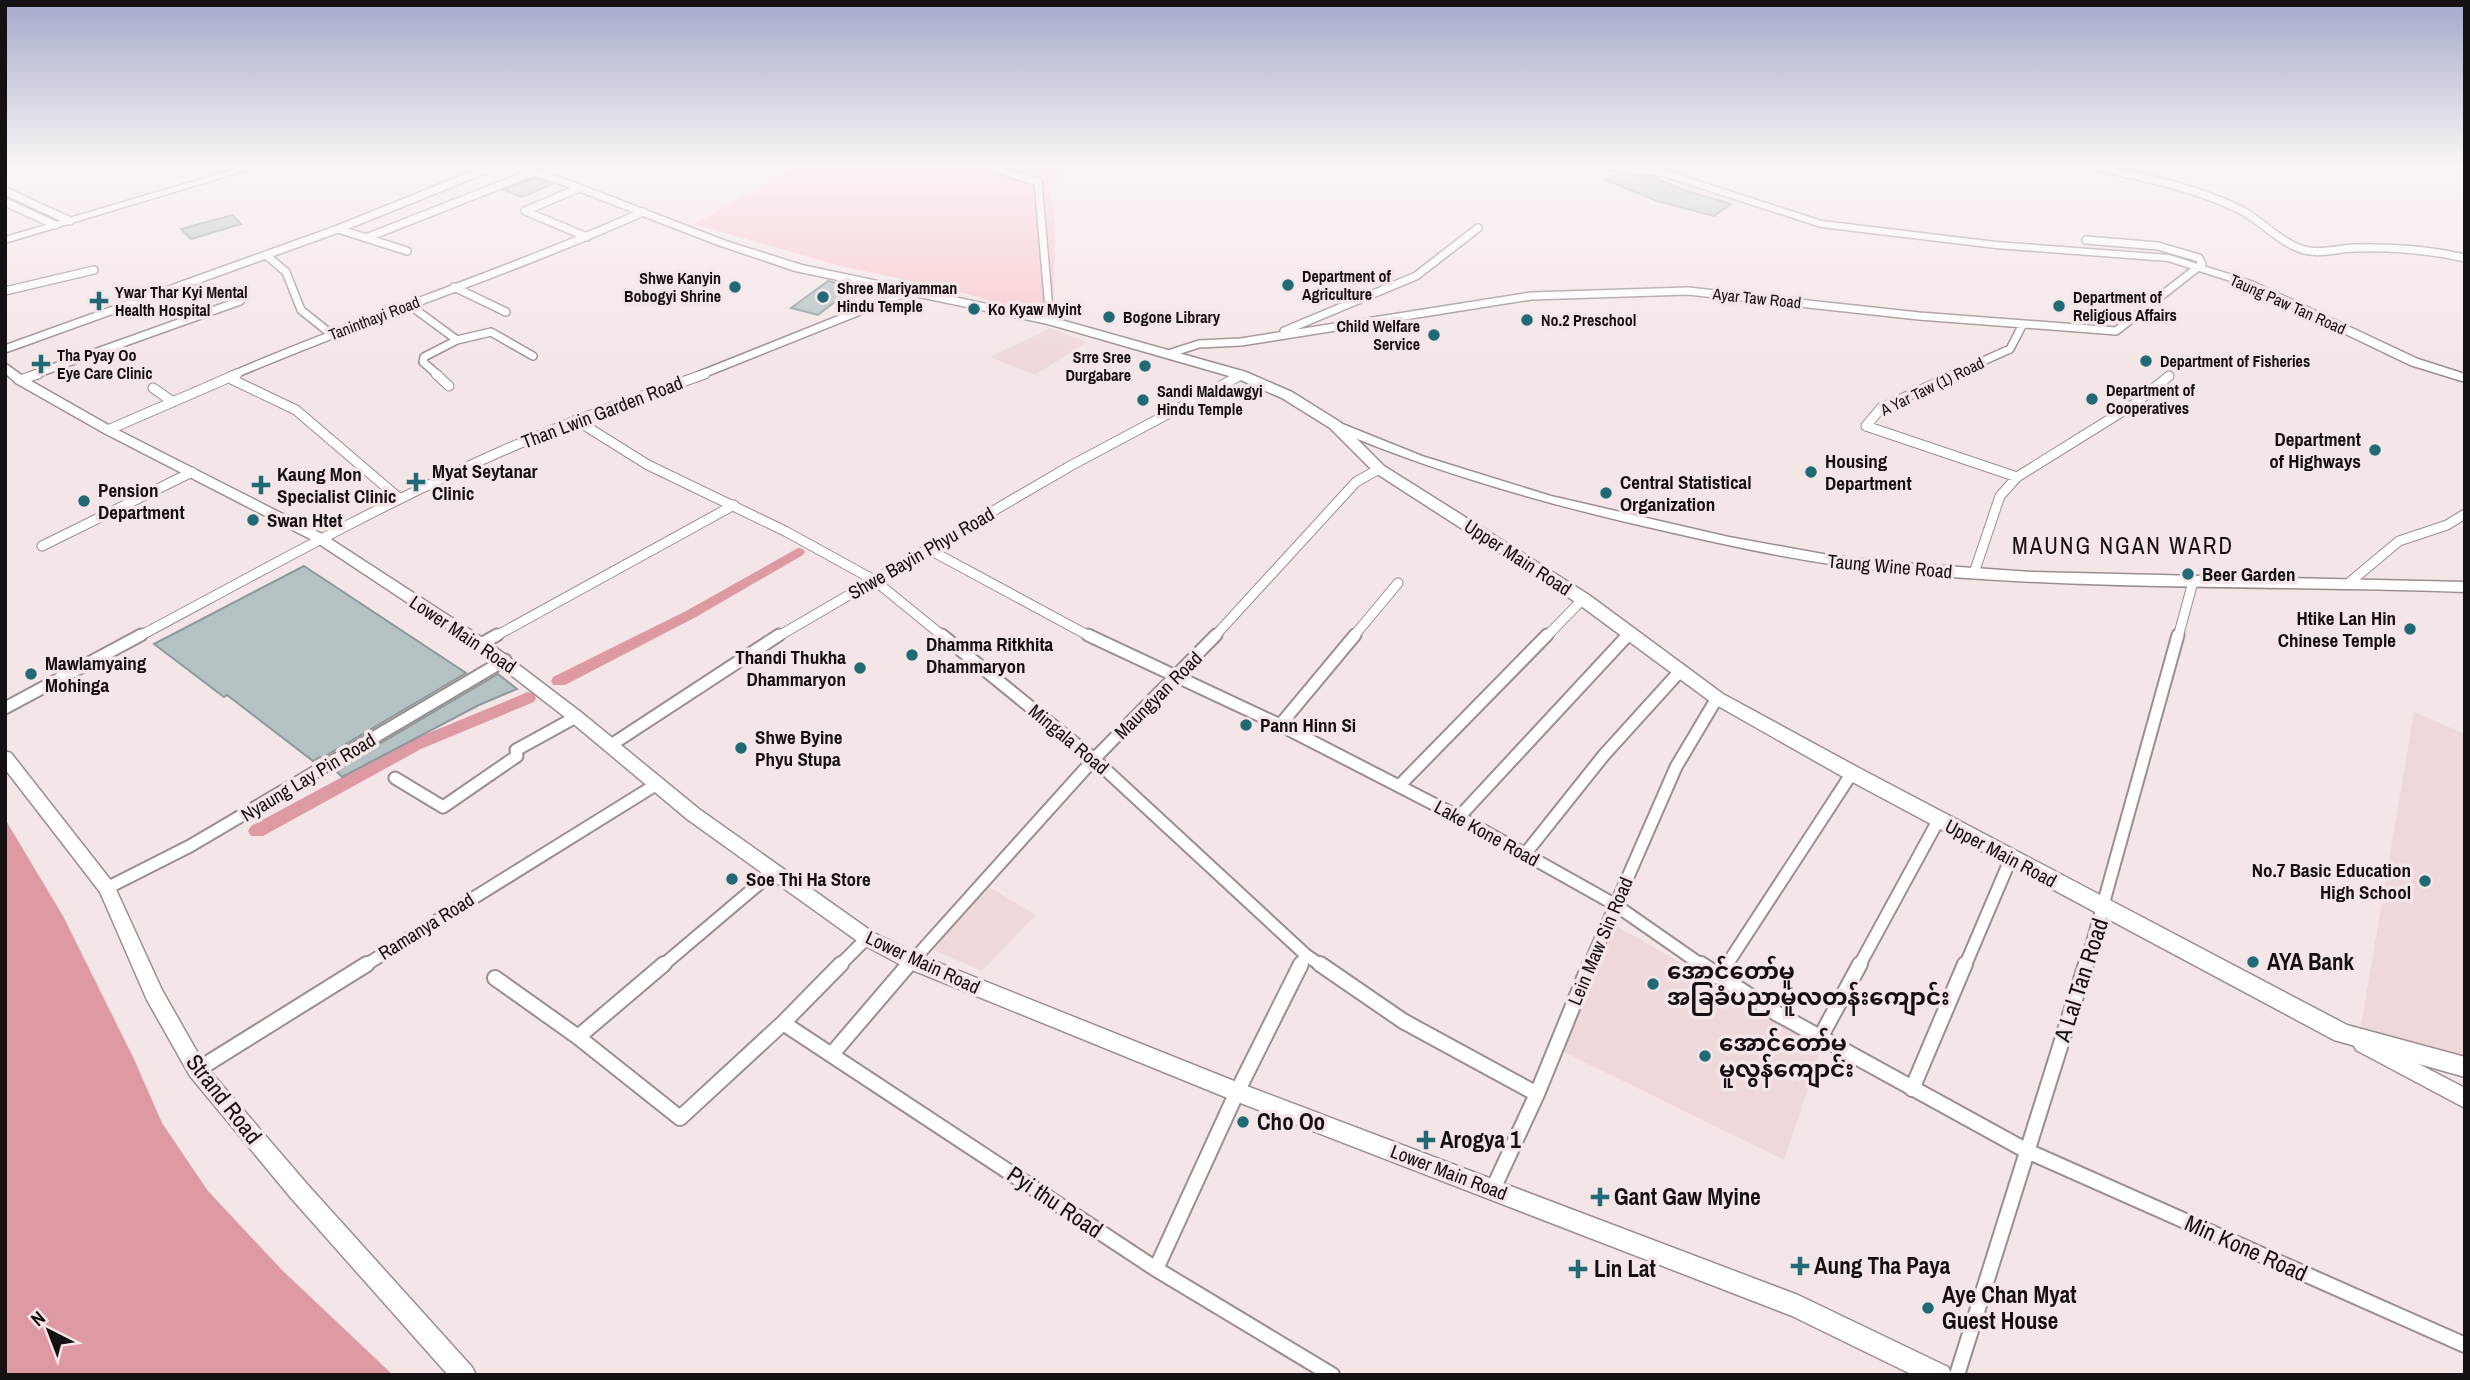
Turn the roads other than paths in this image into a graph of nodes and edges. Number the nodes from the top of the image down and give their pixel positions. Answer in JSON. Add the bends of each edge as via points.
{"nodes":[{"id":1,"x":28,"y":231,"type":"edge"},
{"id":2,"x":331,"y":231,"type":"edge"},
{"id":3,"x":345,"y":231,"type":"edge"},
{"id":4,"x":383,"y":231,"type":"edge"},
{"id":5,"x":574,"y":231,"type":"edge"},
{"id":6,"x":600,"y":231,"type":"edge"},
{"id":7,"x":692,"y":231,"type":"edge"},
{"id":8,"x":1042,"y":231,"type":"edge"},
{"id":9,"x":1474,"y":231,"type":"edge"},
{"id":10,"x":1883,"y":231,"type":"edge"},
{"id":11,"x":2276,"y":231,"type":"edge"},
{"id":12,"x":587,"y":237,"type":"junction"},
{"id":13,"x":5,"y":238,"type":"edge"},
{"id":14,"x":366,"y":238,"type":"junction"},
{"id":15,"x":2086,"y":240,"type":"dead end"},
{"id":16,"x":407,"y":251,"type":"dead end"},
{"id":17,"x":266,"y":255,"type":"junction"},
{"id":18,"x":2465,"y":258,"type":"edge"},
{"id":19,"x":2198,"y":267,"type":"junction"},
{"id":20,"x":94,"y":270,"type":"dead end"},
{"id":21,"x":454,"y":287,"type":"junction"},
{"id":22,"x":5,"y":291,"type":"edge"},
{"id":23,"x":910,"y":291,"type":"junction"},
{"id":24,"x":240,"y":301,"type":"dead end"},
{"id":25,"x":408,"y":304,"type":"junction"},
{"id":26,"x":506,"y":312,"type":"dead end"},
{"id":27,"x":1050,"y":321,"type":"junction"},
{"id":28,"x":2022,"y":326,"type":"junction"},
{"id":29,"x":331,"y":334,"type":"junction"},
{"id":30,"x":1272,"y":337,"type":"junction"},
{"id":31,"x":457,"y":340,"type":"junction"},
{"id":32,"x":5,"y":349,"type":"edge"},
{"id":33,"x":1171,"y":353,"type":"junction"},
{"id":34,"x":534,"y":356,"type":"dead end"},
{"id":35,"x":13,"y":374,"type":"edge"},
{"id":36,"x":1241,"y":375,"type":"junction"},
{"id":37,"x":2169,"y":376,"type":"dead end"},
{"id":38,"x":229,"y":377,"type":"junction"},
{"id":39,"x":2465,"y":378,"type":"edge"},
{"id":40,"x":449,"y":386,"type":"dead end"},
{"id":41,"x":153,"y":388,"type":"dead end"},
{"id":42,"x":173,"y":402,"type":"junction"},
{"id":43,"x":576,"y":420,"type":"junction"},
{"id":44,"x":1335,"y":425,"type":"junction"},
{"id":45,"x":108,"y":430,"type":"junction"},
{"id":46,"x":1379,"y":468,"type":"junction"},
{"id":47,"x":192,"y":472,"type":"junction"},
{"id":48,"x":2017,"y":477,"type":"junction"},
{"id":49,"x":400,"y":499,"type":"junction"},
{"id":50,"x":734,"y":505,"type":"junction"},
{"id":51,"x":2465,"y":514,"type":"edge"},
{"id":52,"x":321,"y":539,"type":"junction"},
{"id":53,"x":42,"y":546,"type":"dead end"},
{"id":54,"x":928,"y":549,"type":"junction"},
{"id":55,"x":1973,"y":573,"type":"junction"},
{"id":56,"x":874,"y":580,"type":"junction"},
{"id":57,"x":2193,"y":582,"type":"junction"},
{"id":58,"x":2350,"y":582,"type":"junction"},
{"id":59,"x":1398,"y":583,"type":"dead end"},
{"id":60,"x":2465,"y":587,"type":"edge"},
{"id":61,"x":1583,"y":599,"type":"junction"},
{"id":62,"x":1631,"y":632,"type":"junction"},
{"id":63,"x":481,"y":644,"type":"junction"},
{"id":64,"x":505,"y":660,"type":"junction"},
{"id":65,"x":1681,"y":670,"type":"junction"},
{"id":66,"x":1175,"y":678,"type":"junction"},
{"id":67,"x":1717,"y":698,"type":"junction"},
{"id":68,"x":5,"y":708,"type":"edge"},
{"id":69,"x":576,"y":717,"type":"junction"},
{"id":70,"x":1280,"y":725,"type":"junction"},
{"id":71,"x":611,"y":745,"type":"junction"},
{"id":72,"x":5,"y":757,"type":"edge"},
{"id":73,"x":1094,"y":759,"type":"junction"},
{"id":74,"x":1852,"y":773,"type":"junction"},
{"id":75,"x":395,"y":778,"type":"dead end"},
{"id":76,"x":657,"y":784,"type":"junction"},
{"id":77,"x":1399,"y":786,"type":"junction"},
{"id":78,"x":1459,"y":817,"type":"junction"},
{"id":79,"x":1939,"y":819,"type":"junction"},
{"id":80,"x":1525,"y":854,"type":"junction"},
{"id":81,"x":2011,"y":858,"type":"junction"},
{"id":82,"x":773,"y":872,"type":"junction"},
{"id":83,"x":107,"y":888,"type":"junction"},
{"id":84,"x":1614,"y":904,"type":"junction"},
{"id":85,"x":2104,"y":908,"type":"junction"},
{"id":86,"x":867,"y":938,"type":"junction"},
{"id":87,"x":1306,"y":955,"type":"junction"},
{"id":88,"x":912,"y":961,"type":"junction"},
{"id":89,"x":1719,"y":977,"type":"junction"},
{"id":90,"x":495,"y":978,"type":"dead end"},
{"id":91,"x":783,"y":1023,"type":"junction"},
{"id":92,"x":2342,"y":1033,"type":"junction"},
{"id":93,"x":578,"y":1037,"type":"junction"},
{"id":94,"x":1820,"y":1038,"type":"junction"},
{"id":95,"x":832,"y":1054,"type":"junction"},
{"id":96,"x":2465,"y":1068,"type":"edge"},
{"id":97,"x":197,"y":1070,"type":"junction"},
{"id":98,"x":1912,"y":1089,"type":"junction"},
{"id":99,"x":1237,"y":1092,"type":"junction"},
{"id":100,"x":1536,"y":1094,"type":"junction"},
{"id":101,"x":2465,"y":1099,"type":"edge"},
{"id":102,"x":2027,"y":1151,"type":"junction"},
{"id":103,"x":1493,"y":1189,"type":"junction"},
{"id":104,"x":1156,"y":1269,"type":"junction"},
{"id":105,"x":2465,"y":1345,"type":"edge"},
{"id":106,"x":464,"y":1375,"type":"edge"},
{"id":107,"x":1332,"y":1375,"type":"edge"},
{"id":108,"x":1940,"y":1375,"type":"edge"},
{"id":109,"x":1957,"y":1375,"type":"edge"}],
"edges":[{"from":1,"to":13,"type":"main road"},
{"from":2,"to":17,"type":"street"},
{"from":3,"to":14,"type":"street"},
{"from":4,"to":14,"type":"street"},
{"from":5,"to":12,"type":"street"},
{"from":6,"to":12,"type":"street","name":"Taninthayi Road"},
{"from":7,"to":23,"type":"main road","name":"Upper Main Road","via":[[799,268]]},
{"from":8,"to":27,"type":"street"},
{"from":9,"to":30,"type":"street","via":[[1416,275]]},
{"from":10,"to":19,"type":"main road","name":"Taung Paw Tan Road","via":[[2169,258]]},
{"from":11,"to":18,"type":"street","via":[[2300,249],[2322,253],[2346,247]]},
{"from":12,"to":21,"type":"street","name":"Taninthayi Road"},
{"from":14,"to":16,"type":"street"},
{"from":15,"to":19,"type":"street","via":[[2183,250],[2199,258],[2202,264]]},
{"from":17,"to":29,"type":"street","via":[[286,272],[301,310]]},
{"from":17,"to":32,"type":"street"},
{"from":19,"to":28,"type":"street","name":"Ayar Taw Road","via":[[2116,331]]},
{"from":19,"to":39,"type":"main road","name":"Taung Paw Tan Road","via":[[2250,284],[2414,362]]},
{"from":20,"to":22,"type":"street"},
{"from":21,"to":25,"type":"street","name":"Taninthayi Road"},
{"from":21,"to":26,"type":"street"},
{"from":23,"to":27,"type":"main road","name":"Upper Main Road"},
{"from":23,"to":43,"type":"street","name":"Than Lwin Garden Road","via":[[729,365]]},
{"from":24,"to":35,"type":"street"},
{"from":25,"to":29,"type":"street","name":"Taninthayi Road"},
{"from":25,"to":31,"type":"street"},
{"from":27,"to":33,"type":"main road","name":"Upper Main Road"},
{"from":28,"to":30,"type":"street","name":"Ayar Taw Road","via":[[1688,291],[1531,296]]},
{"from":28,"to":48,"type":"street","name":"A Yar Taw (1) Road","via":[[2010,349],[1881,408],[1866,426]]},
{"from":29,"to":38,"type":"street","name":"Taninthayi Road"},
{"from":30,"to":33,"type":"street","name":"Ayar Taw Road","via":[[1199,344]]},
{"from":31,"to":34,"type":"street","via":[[491,332]]},
{"from":31,"to":40,"type":"street","via":[[424,357],[423,362]]},
{"from":33,"to":36,"type":"main road","name":"Upper Main Road"},
{"from":35,"to":45,"type":"main road","name":"Lower Main Road"},
{"from":36,"to":44,"type":"main road","name":"Upper Main Road"},
{"from":36,"to":54,"type":"street","name":"Shwe Bayin Phyu Road"},
{"from":37,"to":48,"type":"street","via":[[2136,403]]},
{"from":38,"to":42,"type":"street","name":"Taninthayi Road"},
{"from":38,"to":49,"type":"street","via":[[296,410]]},
{"from":41,"to":42,"type":"street"},
{"from":42,"to":45,"type":"street","name":"Taninthayi Road"},
{"from":43,"to":49,"type":"street","name":"Than Lwin Garden Road"},
{"from":43,"to":50,"type":"street","name":"Mingala Road","via":[[648,465]]},
{"from":44,"to":46,"type":"main road","name":"Upper Main Road"},
{"from":44,"to":55,"type":"main road","name":"Taung Wine Road","via":[[1384,447],[1517,491],[1629,520],[1809,558]]},
{"from":45,"to":47,"type":"main road","name":"Lower Main Road"},
{"from":46,"to":61,"type":"main road","name":"Upper Main Road"},
{"from":46,"to":66,"type":"street","name":"Maungyan Road","via":[[1356,482]]},
{"from":47,"to":52,"type":"main road","name":"Lower Main Road"},
{"from":47,"to":53,"type":"street"},
{"from":48,"to":55,"type":"street","via":[[2000,496]]},
{"from":49,"to":52,"type":"street","name":"Than Lwin Garden Road"},
{"from":50,"to":56,"type":"street","name":"Mingala Road"},
{"from":50,"to":63,"type":"street"},
{"from":51,"to":58,"type":"street","via":[[2448,525],[2399,541]]},
{"from":52,"to":63,"type":"main road","name":"Lower Main Road"},
{"from":52,"to":68,"type":"street","name":"Than Lwin Garden Road"},
{"from":54,"to":56,"type":"street","name":"Shwe Bayin Phyu Road"},
{"from":54,"to":66,"type":"street","name":"Lake Kone Road"},
{"from":55,"to":57,"type":"main road","name":"Taung Wine Road"},
{"from":56,"to":71,"type":"street","name":"Shwe Bayin Phyu Road","via":[[792,627]]},
{"from":56,"to":73,"type":"street","name":"Mingala Road"},
{"from":57,"to":58,"type":"main road","name":"Taung Wine Road"},
{"from":57,"to":85,"type":"street","name":"A Lal Tan Road"},
{"from":58,"to":60,"type":"main road","name":"Taung Wine Road"},
{"from":59,"to":70,"type":"street"},
{"from":61,"to":62,"type":"main road","name":"Upper Main Road"},
{"from":61,"to":77,"type":"street"},
{"from":62,"to":65,"type":"main road","name":"Upper Main Road"},
{"from":62,"to":78,"type":"street"},
{"from":63,"to":64,"type":"main road","name":"Lower Main Road"},
{"from":64,"to":69,"type":"main road","name":"Lower Main Road"},
{"from":64,"to":83,"type":"street","name":"Nyaung Lay Pin Road","via":[[190,846]]},
{"from":65,"to":67,"type":"main road","name":"Upper Main Road"},
{"from":65,"to":80,"type":"street","via":[[1604,755]]},
{"from":66,"to":70,"type":"street","name":"Lake Kone Road"},
{"from":66,"to":73,"type":"street","name":"Maungyan Road"},
{"from":67,"to":74,"type":"main road","name":"Upper Main Road"},
{"from":67,"to":84,"type":"street","name":"Lein Maw Sin Road","via":[[1676,766]]},
{"from":69,"to":71,"type":"main road","name":"Lower Main Road"},
{"from":69,"to":75,"type":"street","via":[[516,750],[517,755],[443,807]]},
{"from":70,"to":77,"type":"street","name":"Lake Kone Road"},
{"from":71,"to":76,"type":"main road","name":"Lower Main Road"},
{"from":72,"to":83,"type":"main road","name":"Strand Road"},
{"from":73,"to":87,"type":"street","name":"Mingala Road"},
{"from":73,"to":88,"type":"street","name":"Maungyan Road"},
{"from":74,"to":79,"type":"main road","name":"Upper Main Road"},
{"from":74,"to":89,"type":"street"},
{"from":76,"to":82,"type":"main road","name":"Lower Main Road"},
{"from":76,"to":97,"type":"street","name":"Ramanya Road"},
{"from":77,"to":78,"type":"street","name":"Lake Kone Road"},
{"from":78,"to":80,"type":"street","name":"Lake Kone Road"},
{"from":79,"to":81,"type":"main road","name":"Upper Main Road"},
{"from":79,"to":94,"type":"street"},
{"from":80,"to":84,"type":"street","name":"Lake Kone Road"},
{"from":81,"to":85,"type":"main road","name":"Upper Main Road"},
{"from":81,"to":98,"type":"street"},
{"from":82,"to":86,"type":"main road","name":"Lower Main Road"},
{"from":82,"to":93,"type":"street"},
{"from":83,"to":97,"type":"main road","name":"Strand Road","via":[[154,994]]},
{"from":84,"to":89,"type":"street","name":"Lake Kone Road"},
{"from":84,"to":100,"type":"street","name":"Lein Maw Sin Road"},
{"from":85,"to":92,"type":"main road","name":"Upper Main Road"},
{"from":85,"to":102,"type":"street","name":"A Lal Tan Road"},
{"from":86,"to":88,"type":"main road","name":"Lower Main Road"},
{"from":86,"to":91,"type":"street"},
{"from":87,"to":99,"type":"street"},
{"from":87,"to":100,"type":"street","name":"Mingala Road","via":[[1404,1021]]},
{"from":88,"to":95,"type":"street","name":"Maungyan Road"},
{"from":88,"to":99,"type":"main road","name":"Lower Main Road"},
{"from":89,"to":94,"type":"street","name":"Lake Kone Road"},
{"from":90,"to":93,"type":"street"},
{"from":91,"to":93,"type":"street","via":[[680,1118]]},
{"from":91,"to":95,"type":"street","name":"Pyi thu Road"},
{"from":92,"to":96,"type":"main road"},
{"from":92,"to":101,"type":"main road","name":"Upper Main Road"},
{"from":94,"to":98,"type":"street","name":"Lake Kone Road"},
{"from":95,"to":104,"type":"street","name":"Pyi thu Road"},
{"from":97,"to":106,"type":"main road","name":"Strand Road"},
{"from":98,"to":102,"type":"street","name":"Lake Kone Road"},
{"from":99,"to":103,"type":"main road","name":"Lower Main Road"},
{"from":99,"to":104,"type":"street"},
{"from":100,"to":103,"type":"street","name":"Lein Maw Sin Road"},
{"from":102,"to":105,"type":"street","name":"Min Kone Road"},
{"from":102,"to":109,"type":"street","name":"A Lal Tan Road"},
{"from":103,"to":108,"type":"main road","name":"Lower Main Road","via":[[1798,1307]]},
{"from":104,"to":107,"type":"street","name":"Pyi thu Road"}]}
